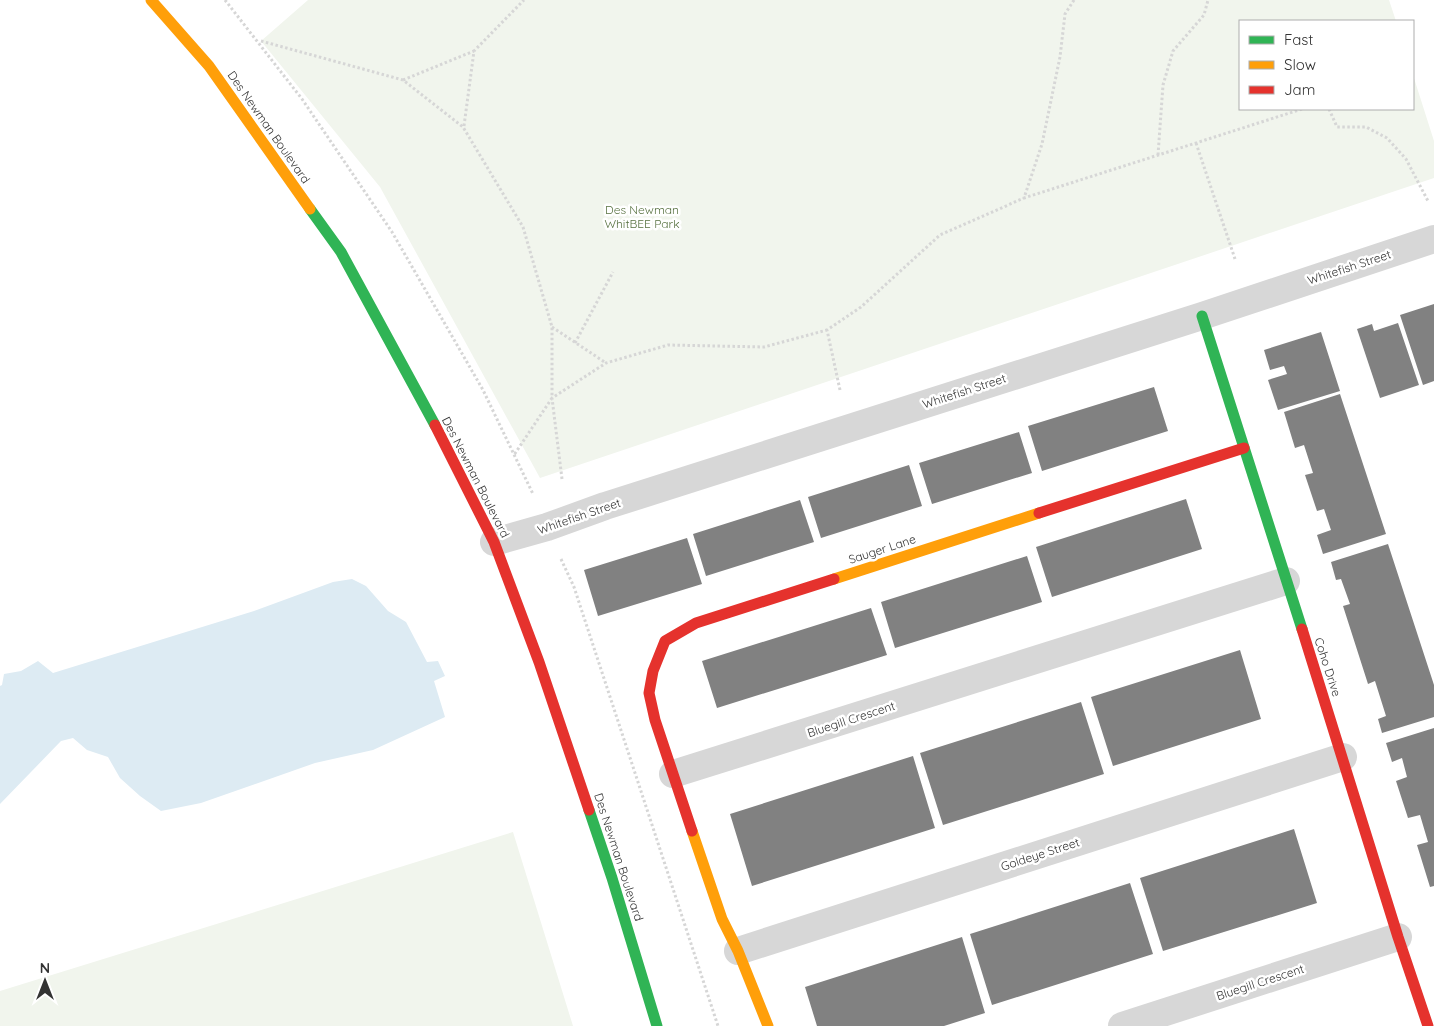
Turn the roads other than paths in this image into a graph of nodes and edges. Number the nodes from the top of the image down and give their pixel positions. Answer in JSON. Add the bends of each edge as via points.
{"nodes":[{"id":1,"x":151,"y":0,"type":"edge"},
{"id":2,"x":1434,"y":240,"type":"edge"},
{"id":3,"x":1202,"y":316,"type":"junction"},
{"id":4,"x":1244,"y":448,"type":"junction"},
{"id":5,"x":494,"y":542,"type":"junction"},
{"id":6,"x":1286,"y":581,"type":"junction"},
{"id":7,"x":1343,"y":757,"type":"junction"},
{"id":8,"x":673,"y":774,"type":"junction"},
{"id":9,"x":1398,"y":937,"type":"junction"},
{"id":10,"x":738,"y":951,"type":"junction"},
{"id":11,"x":657,"y":1026,"type":"edge"},
{"id":12,"x":768,"y":1026,"type":"edge"},
{"id":13,"x":1122,"y":1026,"type":"edge"},
{"id":14,"x":1428,"y":1026,"type":"edge"}],
"edges":[{"from":1,"to":5,"type":"street","name":"Des Newman Boulevard","via":[[209,66],[340,252],[451,455]]},
{"from":2,"to":3,"type":"street","name":"Whitefish Street"},
{"from":3,"to":4,"type":"street","name":"Coho Drive"},
{"from":3,"to":5,"type":"street","name":"Whitefish Street"},
{"from":4,"to":6,"type":"street","name":"Coho Drive"},
{"from":4,"to":8,"type":"street","name":"Sauger Lane","via":[[696,623],[673,636],[666,641],[656,663],[649,694]]},
{"from":5,"to":11,"type":"street","name":"Des Newman Boulevard","via":[[612,878]]},
{"from":6,"to":7,"type":"street","name":"Coho Drive"},
{"from":6,"to":8,"type":"street","name":"Bluegill Crescent"},
{"from":7,"to":9,"type":"street","name":"Coho Drive"},
{"from":7,"to":10,"type":"street","name":"Goldeye Street"},
{"from":8,"to":10,"type":"street","via":[[722,918]]},
{"from":9,"to":13,"type":"street","name":"Bluegill Crescent"},
{"from":9,"to":14,"type":"street","name":"Coho Drive"},
{"from":10,"to":12,"type":"street"}]}
